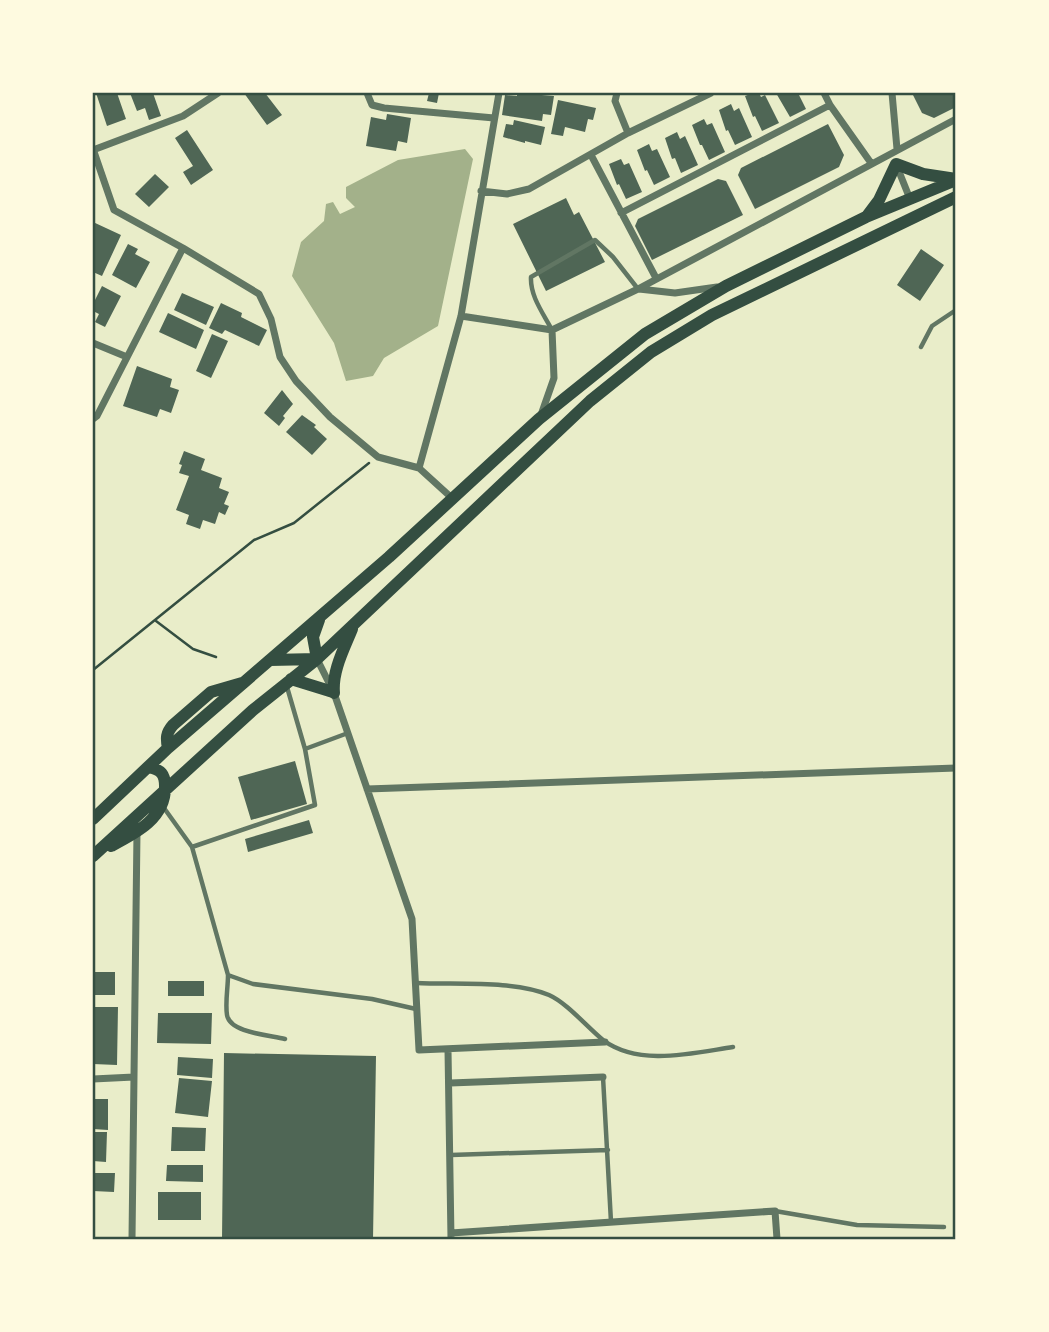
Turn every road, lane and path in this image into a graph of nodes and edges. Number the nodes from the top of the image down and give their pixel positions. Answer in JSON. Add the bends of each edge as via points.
{"nodes":[{"id":1,"x":218,"y":93,"type":"edge"},
{"id":2,"x":368,"y":93,"type":"edge"},
{"id":3,"x":499,"y":93,"type":"edge"},
{"id":4,"x":617,"y":93,"type":"edge"},
{"id":5,"x":711,"y":93,"type":"edge"},
{"id":6,"x":824,"y":93,"type":"edge"},
{"id":7,"x":892,"y":93,"type":"edge"},
{"id":8,"x":830,"y":105,"type":"junction"},
{"id":9,"x":494,"y":118,"type":"junction"},
{"id":10,"x":956,"y":119,"type":"edge"},
{"id":11,"x":628,"y":133,"type":"junction"},
{"id":12,"x":93,"y":149,"type":"edge"},
{"id":13,"x":591,"y":155,"type":"junction"},
{"id":14,"x":895,"y":155,"type":"junction"},
{"id":15,"x":872,"y":163,"type":"junction"},
{"id":16,"x":956,"y":179,"type":"edge"},
{"id":17,"x":481,"y":191,"type":"junction"},
{"id":18,"x":956,"y":197,"type":"edge"},
{"id":19,"x":910,"y":199,"type":"junction"},
{"id":20,"x":927,"y":210,"type":"junction"},
{"id":21,"x":621,"y":213,"type":"junction"},
{"id":22,"x":866,"y":217,"type":"junction"},
{"id":23,"x":905,"y":220,"type":"junction"},
{"id":24,"x":183,"y":248,"type":"junction"},
{"id":25,"x":656,"y":278,"type":"junction"},
{"id":26,"x":726,"y":286,"type":"junction"},
{"id":27,"x":638,"y":289,"type":"junction"},
{"id":28,"x":956,"y":310,"type":"edge"},
{"id":29,"x":461,"y":316,"type":"junction"},
{"id":30,"x":552,"y":330,"type":"junction"},
{"id":31,"x":93,"y":343,"type":"edge"},
{"id":32,"x":921,"y":347,"type":"dead end"},
{"id":33,"x":127,"y":357,"type":"junction"},
{"id":34,"x":93,"y":419,"type":"edge"},
{"id":35,"x":540,"y":419,"type":"junction"},
{"id":36,"x":378,"y":457,"type":"junction"},
{"id":37,"x":419,"y":468,"type":"junction"},
{"id":38,"x":453,"y":499,"type":"junction"},
{"id":39,"x":321,"y":616,"type":"junction"},
{"id":40,"x":156,"y":621,"type":"junction"},
{"id":41,"x":354,"y":625,"type":"junction"},
{"id":42,"x":216,"y":657,"type":"dead end"},
{"id":43,"x":317,"y":659,"type":"junction"},
{"id":44,"x":270,"y":660,"type":"junction"},
{"id":45,"x":93,"y":670,"type":"edge"},
{"id":46,"x":289,"y":681,"type":"junction"},
{"id":47,"x":334,"y":693,"type":"junction"},
{"id":48,"x":348,"y":733,"type":"junction"},
{"id":49,"x":305,"y":749,"type":"junction"},
{"id":50,"x":149,"y":767,"type":"junction"},
{"id":51,"x":956,"y":768,"type":"edge"},
{"id":52,"x":367,"y":789,"type":"junction"},
{"id":53,"x":166,"y":790,"type":"junction"},
{"id":54,"x":163,"y":807,"type":"junction"},
{"id":55,"x":93,"y":820,"type":"edge"},
{"id":56,"x":137,"y":832,"type":"junction"},
{"id":57,"x":192,"y":847,"type":"junction"},
{"id":58,"x":95,"y":854,"type":"edge"},
{"id":59,"x":228,"y":975,"type":"junction"},
{"id":60,"x":416,"y":983,"type":"junction"},
{"id":61,"x":417,"y":1009,"type":"junction"},
{"id":62,"x":285,"y":1039,"type":"dead end"},
{"id":63,"x":606,"y":1042,"type":"junction"},
{"id":64,"x":733,"y":1047,"type":"dead end"},
{"id":65,"x":448,"y":1050,"type":"junction"},
{"id":66,"x":134,"y":1077,"type":"junction"},
{"id":67,"x":603,"y":1077,"type":"joint"},
{"id":68,"x":93,"y":1079,"type":"edge"},
{"id":69,"x":450,"y":1083,"type":"junction"},
{"id":70,"x":608,"y":1150,"type":"junction"},
{"id":71,"x":451,"y":1155,"type":"junction"},
{"id":72,"x":775,"y":1211,"type":"junction"},
{"id":73,"x":611,"y":1222,"type":"junction"},
{"id":74,"x":944,"y":1227,"type":"dead end"},
{"id":75,"x":451,"y":1236,"type":"edge"},
{"id":76,"x":132,"y":1239,"type":"edge"},
{"id":77,"x":777,"y":1239,"type":"edge"}],
"edges":[{"from":1,"to":12,"type":"street","via":[[183,116]]},
{"from":2,"to":9,"type":"street","via":[[372,105],[384,108]]},
{"from":3,"to":9,"type":"street"},
{"from":4,"to":11,"type":"street","via":[[615,101]]},
{"from":5,"to":11,"type":"street"},
{"from":6,"to":8,"type":"street"},
{"from":7,"to":14,"type":"street"},
{"from":8,"to":15,"type":"street"},
{"from":8,"to":21,"type":"street"},
{"from":9,"to":17,"type":"street"},
{"from":10,"to":14,"type":"street"},
{"from":11,"to":13,"type":"street"},
{"from":12,"to":24,"type":"street","via":[[114,210]]},
{"from":13,"to":17,"type":"street","via":[[529,189],[507,194]]},
{"from":13,"to":21,"type":"street"},
{"from":14,"to":15,"type":"street"},
{"from":14,"to":16,"type":"main road","via":[[923,174]]},
{"from":14,"to":19,"type":"street"},
{"from":14,"to":22,"type":"main road","via":[[880,200]]},
{"from":15,"to":25,"type":"street"},
{"from":16,"to":19,"type":"main road"},
{"from":17,"to":29,"type":"street"},
{"from":18,"to":20,"type":"main road"},
{"from":19,"to":20,"type":"main road"},
{"from":19,"to":22,"type":"main road"},
{"from":19,"to":23,"type":"main road"},
{"from":20,"to":23,"type":"main road"},
{"from":21,"to":25,"type":"street"},
{"from":22,"to":26,"type":"main road"},
{"from":23,"to":41,"type":"main road","via":[[712,315],[651,352],[590,401]]},
{"from":24,"to":33,"type":"street"},
{"from":24,"to":36,"type":"street","via":[[259,294],[280,356],[296,381]]},
{"from":25,"to":27,"type":"street"},
{"from":26,"to":27,"type":"street","via":[[675,293]]},
{"from":26,"to":35,"type":"main road","via":[[645,334]]},
{"from":27,"to":30,"type":"street"},
{"from":27,"to":30,"type":"lane","via":[[595,240],[531,277],[537,302]]},
{"from":28,"to":32,"type":"lane","via":[[932,326]]},
{"from":29,"to":30,"type":"street"},
{"from":29,"to":37,"type":"street"},
{"from":30,"to":35,"type":"street","via":[[554,378]]},
{"from":31,"to":33,"type":"street"},
{"from":33,"to":34,"type":"street"},
{"from":35,"to":38,"type":"main road"},
{"from":36,"to":37,"type":"street"},
{"from":36,"to":40,"type":"path","via":[[294,523],[254,540]]},
{"from":37,"to":38,"type":"street"},
{"from":38,"to":39,"type":"main road"},
{"from":39,"to":43,"type":"main road","via":[[313,637]]},
{"from":39,"to":44,"type":"main road"},
{"from":40,"to":42,"type":"path","via":[[193,649]]},
{"from":40,"to":45,"type":"path"},
{"from":41,"to":43,"type":"main road"},
{"from":41,"to":47,"type":"main road","via":[[338,664]]},
{"from":43,"to":44,"type":"main road"},
{"from":43,"to":46,"type":"main road"},
{"from":43,"to":47,"type":"street"},
{"from":44,"to":50,"type":"main road","via":[[245,682],[211,692],[168,731],[168,748]]},
{"from":46,"to":47,"type":"main road"},
{"from":46,"to":49,"type":"lane"},
{"from":46,"to":53,"type":"main road"},
{"from":47,"to":48,"type":"street"},
{"from":48,"to":49,"type":"lane"},
{"from":48,"to":52,"type":"street"},
{"from":49,"to":57,"type":"lane","via":[[315,804]]},
{"from":50,"to":53,"type":"main road","via":[[163,774]]},
{"from":50,"to":55,"type":"main road"},
{"from":51,"to":52,"type":"street"},
{"from":52,"to":60,"type":"street","via":[[412,919]]},
{"from":53,"to":54,"type":"main road"},
{"from":53,"to":58,"type":"main road"},
{"from":54,"to":56,"type":"main road"},
{"from":54,"to":57,"type":"lane"},
{"from":56,"to":58,"type":"main road"},
{"from":56,"to":66,"type":"street"},
{"from":57,"to":59,"type":"lane"},
{"from":59,"to":61,"type":"lane","via":[[253,984]]},
{"from":59,"to":62,"type":"lane","via":[[230,1023]]},
{"from":60,"to":61,"type":"street"},
{"from":60,"to":63,"type":"lane","via":[[519,985],[552,996]]},
{"from":61,"to":65,"type":"street","via":[[419,1051]]},
{"from":63,"to":64,"type":"lane","via":[[632,1053],[668,1056]]},
{"from":63,"to":65,"type":"street"},
{"from":65,"to":69,"type":"street"},
{"from":66,"to":68,"type":"street"},
{"from":66,"to":76,"type":"street"},
{"from":67,"to":69,"type":"street"},
{"from":67,"to":70,"type":"lane"},
{"from":69,"to":71,"type":"street"},
{"from":70,"to":71,"type":"lane"},
{"from":70,"to":73,"type":"lane"},
{"from":71,"to":75,"type":"street"},
{"from":72,"to":73,"type":"street"},
{"from":72,"to":74,"type":"lane","via":[[857,1225]]},
{"from":72,"to":77,"type":"street"},
{"from":73,"to":75,"type":"street"}]}
